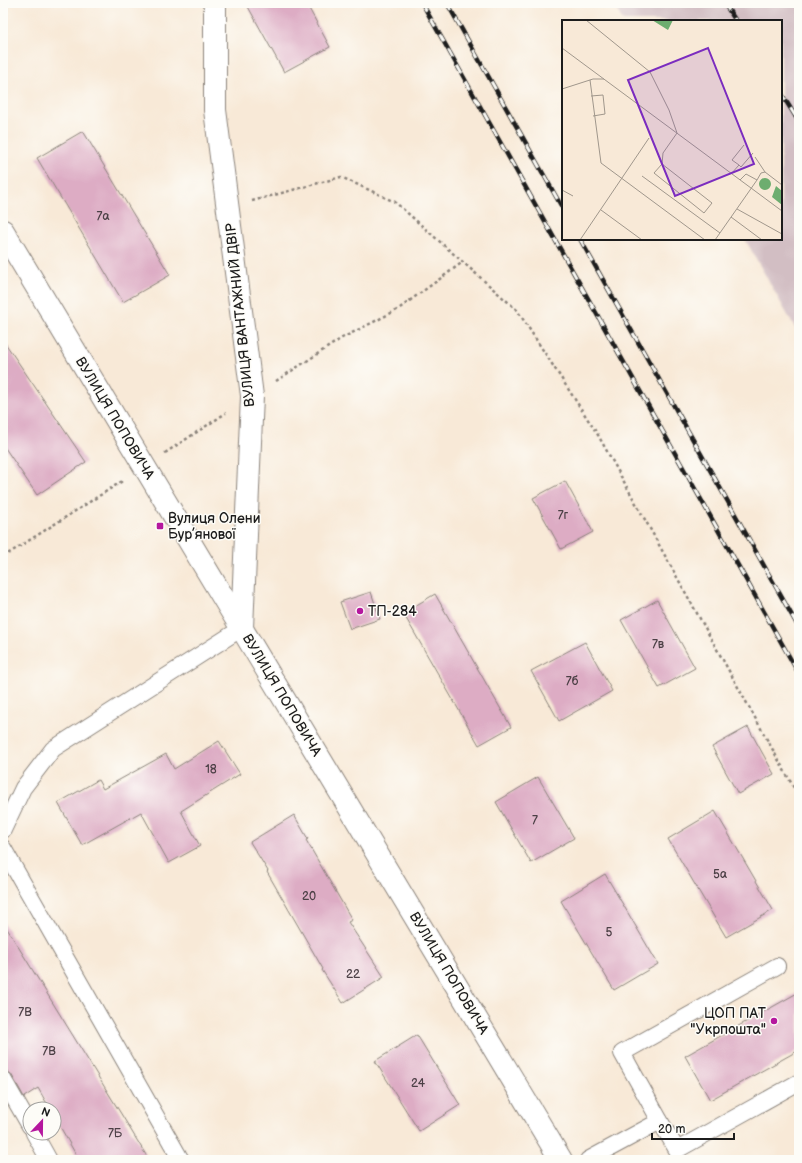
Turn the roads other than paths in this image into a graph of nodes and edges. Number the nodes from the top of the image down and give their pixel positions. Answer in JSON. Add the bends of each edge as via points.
{"nodes":[{"id":1,"x":214,"y":3,"type":"edge"},
{"id":2,"x":3,"y":231,"type":"edge"},
{"id":3,"x":242,"y":628,"type":"junction"},
{"id":4,"x":3,"y":830,"type":"edge"},
{"id":5,"x":3,"y":848,"type":"edge"},
{"id":6,"x":777,"y":966,"type":"dead end"},
{"id":7,"x":3,"y":1079,"type":"edge"},
{"id":8,"x":799,"y":1082,"type":"edge"},
{"id":9,"x":22,"y":1112,"type":"edge"},
{"id":10,"x":660,"y":1121,"type":"junction"},
{"id":11,"x":39,"y":1141,"type":"edge"},
{"id":12,"x":50,"y":1160,"type":"edge"},
{"id":13,"x":181,"y":1160,"type":"edge"},
{"id":14,"x":561,"y":1160,"type":"edge"},
{"id":15,"x":588,"y":1160,"type":"edge"}],
"edges":[{"from":1,"to":3,"type":"street","name":"ВУЛИЦЯ ВАНТАЖНИЙ ДВІР","via":[[215,110],[252,396]]},
{"from":2,"to":3,"type":"street","name":"ВУЛИЦЯ ПОПОВИЧА"},
{"from":3,"to":4,"type":"lane","via":[[53,749],[23,788]]},
{"from":3,"to":14,"type":"street","name":"ВУЛИЦЯ ПОПОВИЧА"},
{"from":5,"to":13,"type":"lane"},
{"from":6,"to":10,"type":"lane","via":[[622,1053]]},
{"from":7,"to":9,"type":"lane"},
{"from":8,"to":10,"type":"lane","via":[[677,1150]]},
{"from":10,"to":15,"type":"lane"},
{"from":11,"to":12,"type":"lane"}]}
